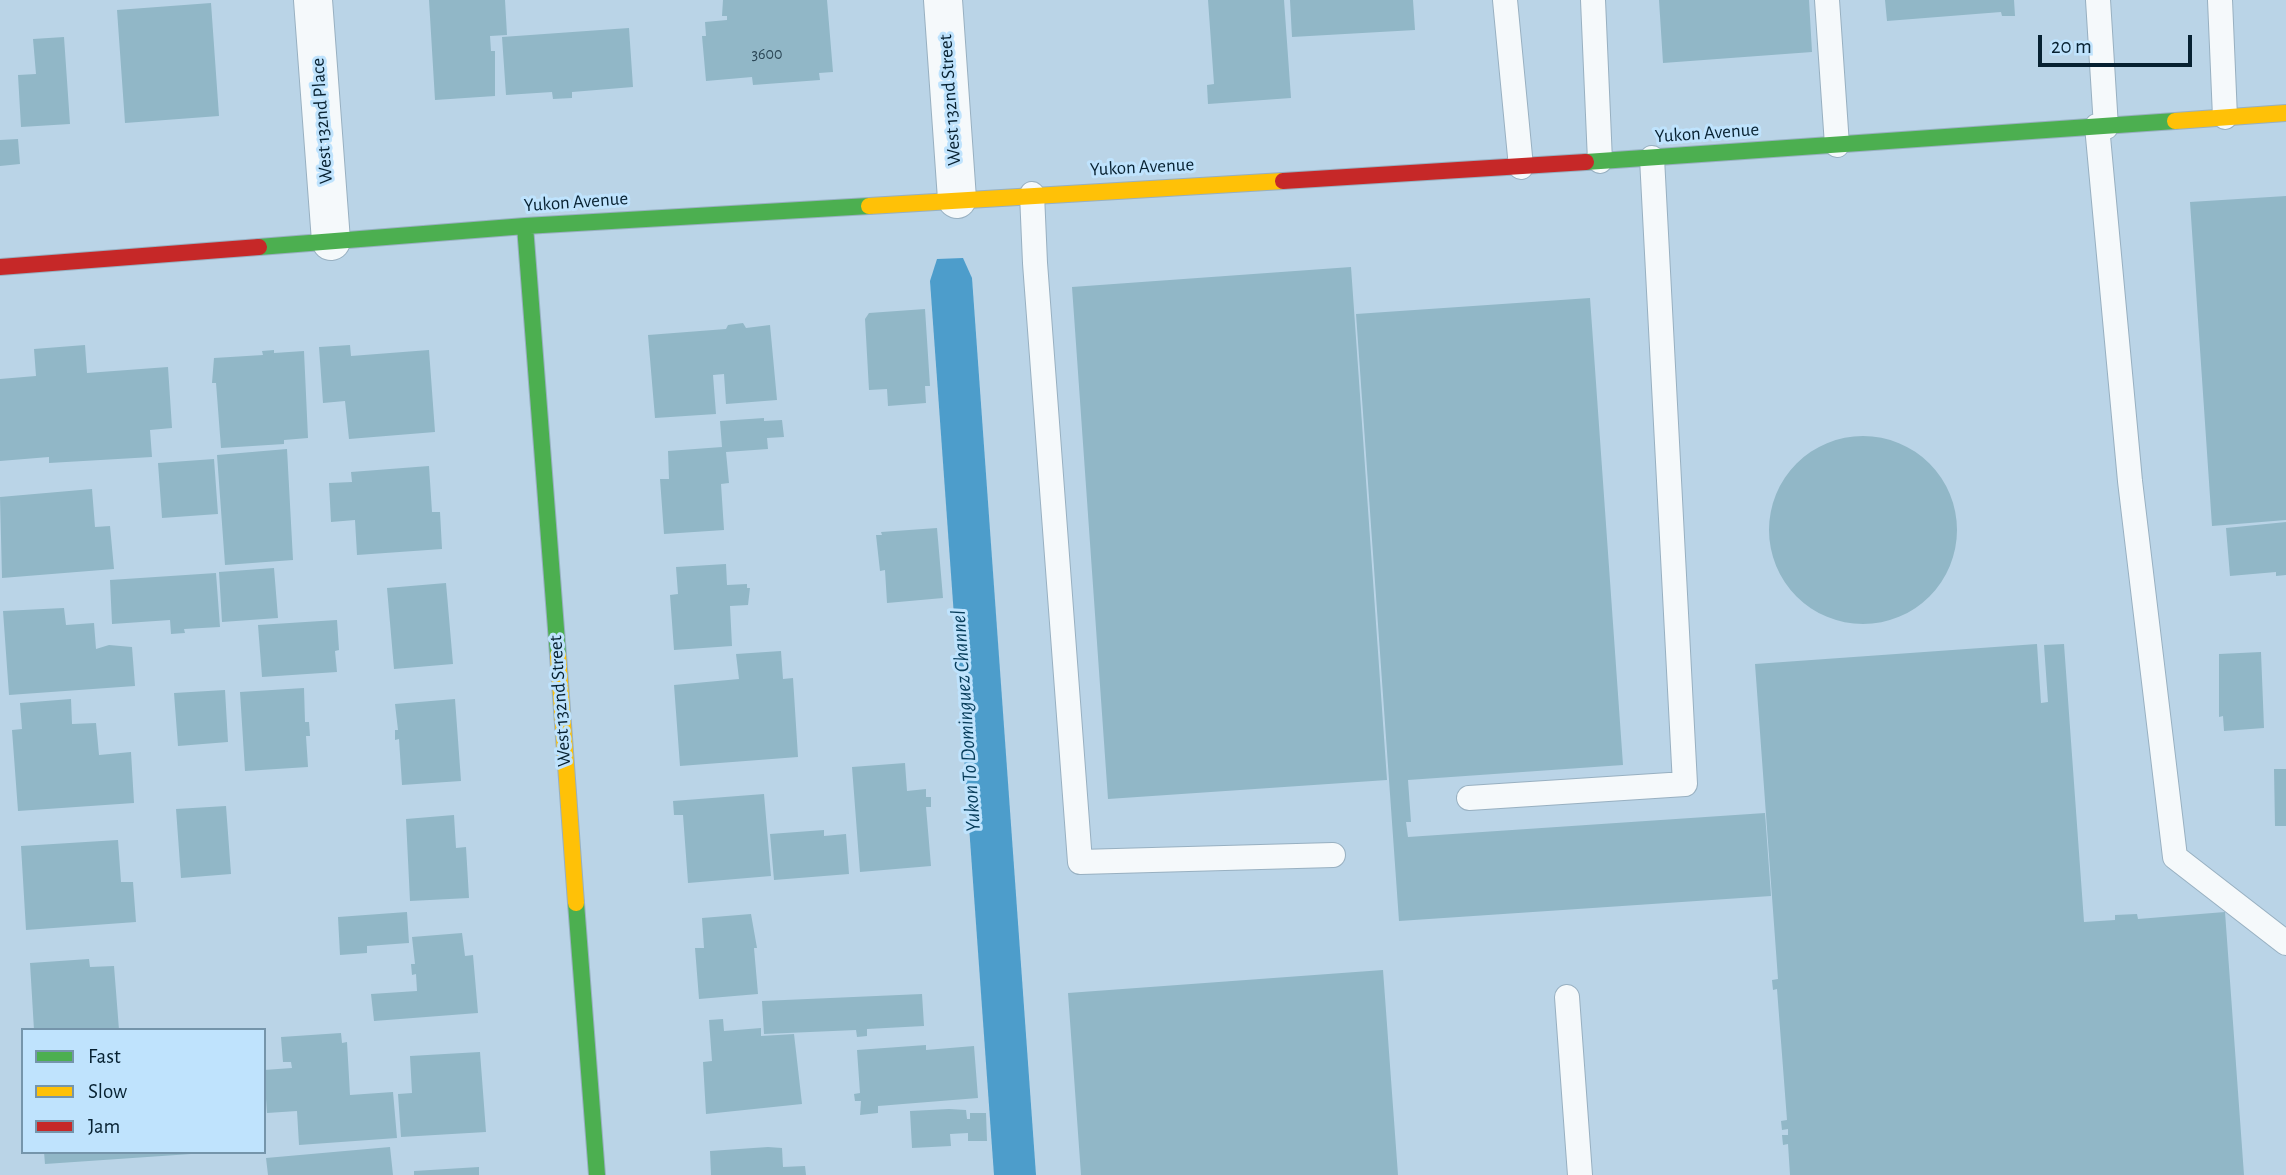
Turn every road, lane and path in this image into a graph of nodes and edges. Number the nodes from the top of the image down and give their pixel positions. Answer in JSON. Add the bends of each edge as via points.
{"nodes":[{"id":1,"x":313,"y":0,"type":"edge"},
{"id":2,"x":943,"y":0,"type":"edge"},
{"id":3,"x":1505,"y":0,"type":"edge"},
{"id":4,"x":1593,"y":0,"type":"edge"},
{"id":5,"x":1826,"y":0,"type":"edge"},
{"id":6,"x":2098,"y":0,"type":"edge"},
{"id":7,"x":2220,"y":0,"type":"edge"},
{"id":8,"x":2286,"y":113,"type":"edge"},
{"id":9,"x":2225,"y":117,"type":"junction"},
{"id":10,"x":2102,"y":126,"type":"junction"},
{"id":11,"x":1837,"y":145,"type":"junction"},
{"id":12,"x":1652,"y":158,"type":"junction"},
{"id":13,"x":1600,"y":161,"type":"junction"},
{"id":14,"x":1521,"y":167,"type":"junction"},
{"id":15,"x":1032,"y":194,"type":"junction"},
{"id":16,"x":957,"y":199,"type":"junction"},
{"id":17,"x":525,"y":226,"type":"junction"},
{"id":18,"x":331,"y":241,"type":"junction"},
{"id":19,"x":0,"y":267,"type":"edge"},
{"id":20,"x":1469,"y":797,"type":"dead end"},
{"id":21,"x":1333,"y":855,"type":"dead end"},
{"id":22,"x":2286,"y":943,"type":"edge"},
{"id":23,"x":1567,"y":997,"type":"dead end"},
{"id":24,"x":597,"y":1175,"type":"edge"},
{"id":25,"x":1580,"y":1175,"type":"edge"}],
"edges":[{"from":1,"to":18,"type":"street","name":"West 132nd Place"},
{"from":2,"to":16,"type":"street","name":"West 132nd Street"},
{"from":3,"to":14,"type":"lane"},
{"from":4,"to":13,"type":"lane"},
{"from":5,"to":11,"type":"lane"},
{"from":6,"to":10,"type":"lane"},
{"from":7,"to":9,"type":"lane"},
{"from":8,"to":9,"type":"street","name":"Yukon Avenue"},
{"from":9,"to":10,"type":"street","name":"Yukon Avenue"},
{"from":10,"to":11,"type":"street","name":"Yukon Avenue"},
{"from":10,"to":22,"type":"lane","via":[[2130,481],[2175,857]]},
{"from":11,"to":12,"type":"street","name":"Yukon Avenue"},
{"from":12,"to":13,"type":"street","name":"Yukon Avenue"},
{"from":12,"to":20,"type":"lane","via":[[1685,784]]},
{"from":13,"to":14,"type":"street","name":"Yukon Avenue"},
{"from":14,"to":15,"type":"street","name":"Yukon Avenue"},
{"from":15,"to":16,"type":"street","name":"Yukon Avenue"},
{"from":15,"to":21,"type":"lane","via":[[1080,862]]},
{"from":16,"to":17,"type":"street","name":"Yukon Avenue"},
{"from":17,"to":18,"type":"street","name":"Yukon Avenue"},
{"from":17,"to":24,"type":"street","name":"West 132nd Street"},
{"from":18,"to":19,"type":"street","name":"Yukon Avenue"},
{"from":23,"to":25,"type":"lane"}]}
